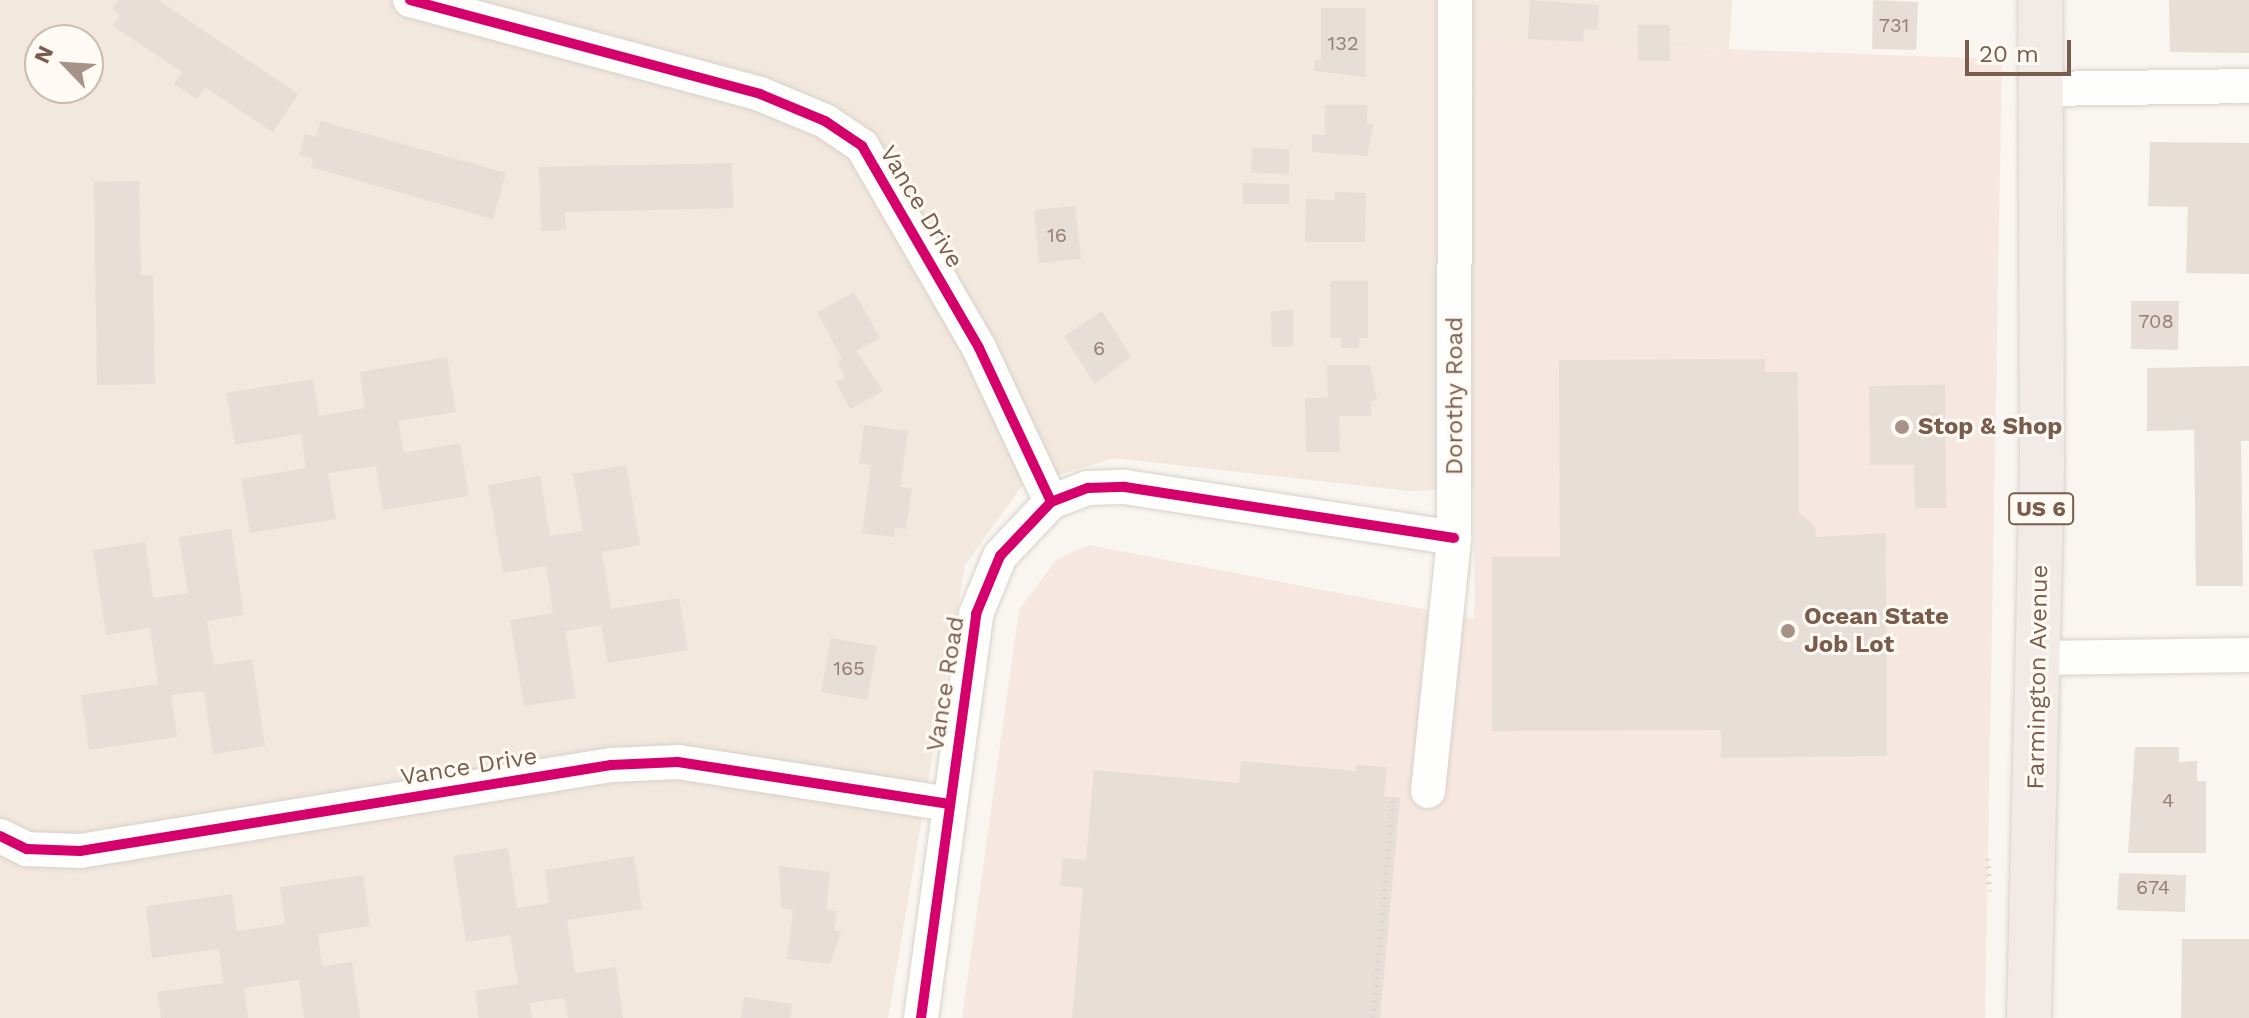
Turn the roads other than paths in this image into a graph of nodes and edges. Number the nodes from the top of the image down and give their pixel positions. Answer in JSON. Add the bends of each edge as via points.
{"nodes":[{"id":1,"x":410,"y":0,"type":"edge"},
{"id":2,"x":1455,"y":0,"type":"edge"},
{"id":3,"x":2040,"y":0,"type":"edge"},
{"id":4,"x":2249,"y":86,"type":"edge"},
{"id":5,"x":2040,"y":89,"type":"junction"},
{"id":6,"x":1051,"y":502,"type":"junction"},
{"id":7,"x":1454,"y":538,"type":"junction"},
{"id":8,"x":2249,"y":655,"type":"edge"},
{"id":9,"x":2039,"y":658,"type":"junction"},
{"id":10,"x":1428,"y":791,"type":"dead end"},
{"id":11,"x":948,"y":804,"type":"junction"},
{"id":12,"x":0,"y":836,"type":"edge"},
{"id":13,"x":921,"y":1018,"type":"edge"},
{"id":14,"x":2029,"y":1018,"type":"edge"}],
"edges":[{"from":1,"to":6,"type":"street","name":"Vance Drive","via":[[760,94],[825,121],[862,146],[979,348]]},
{"from":2,"to":7,"type":"street","name":"Dorothy Road"},
{"from":3,"to":5,"type":"highway","name":"Farmington Avenue","number":"US 6"},
{"from":4,"to":5,"type":"street"},
{"from":5,"to":9,"type":"highway","name":"Farmington Avenue","number":"US 6"},
{"from":6,"to":7,"type":"street","name":"Vance Road","via":[[1088,488],[1125,487]]},
{"from":6,"to":11,"type":"street","name":"Vance Road","via":[[1020,531],[987,580],[969,650]]},
{"from":7,"to":10,"type":"street","name":"Dorothy Road"},
{"from":8,"to":9,"type":"street"},
{"from":9,"to":14,"type":"highway","name":"Farmington Avenue","number":"US 6"},
{"from":11,"to":12,"type":"street","name":"Vance Drive","via":[[678,762],[611,765],[80,851],[27,849]]},
{"from":11,"to":13,"type":"street","name":"Vance Road"}]}
